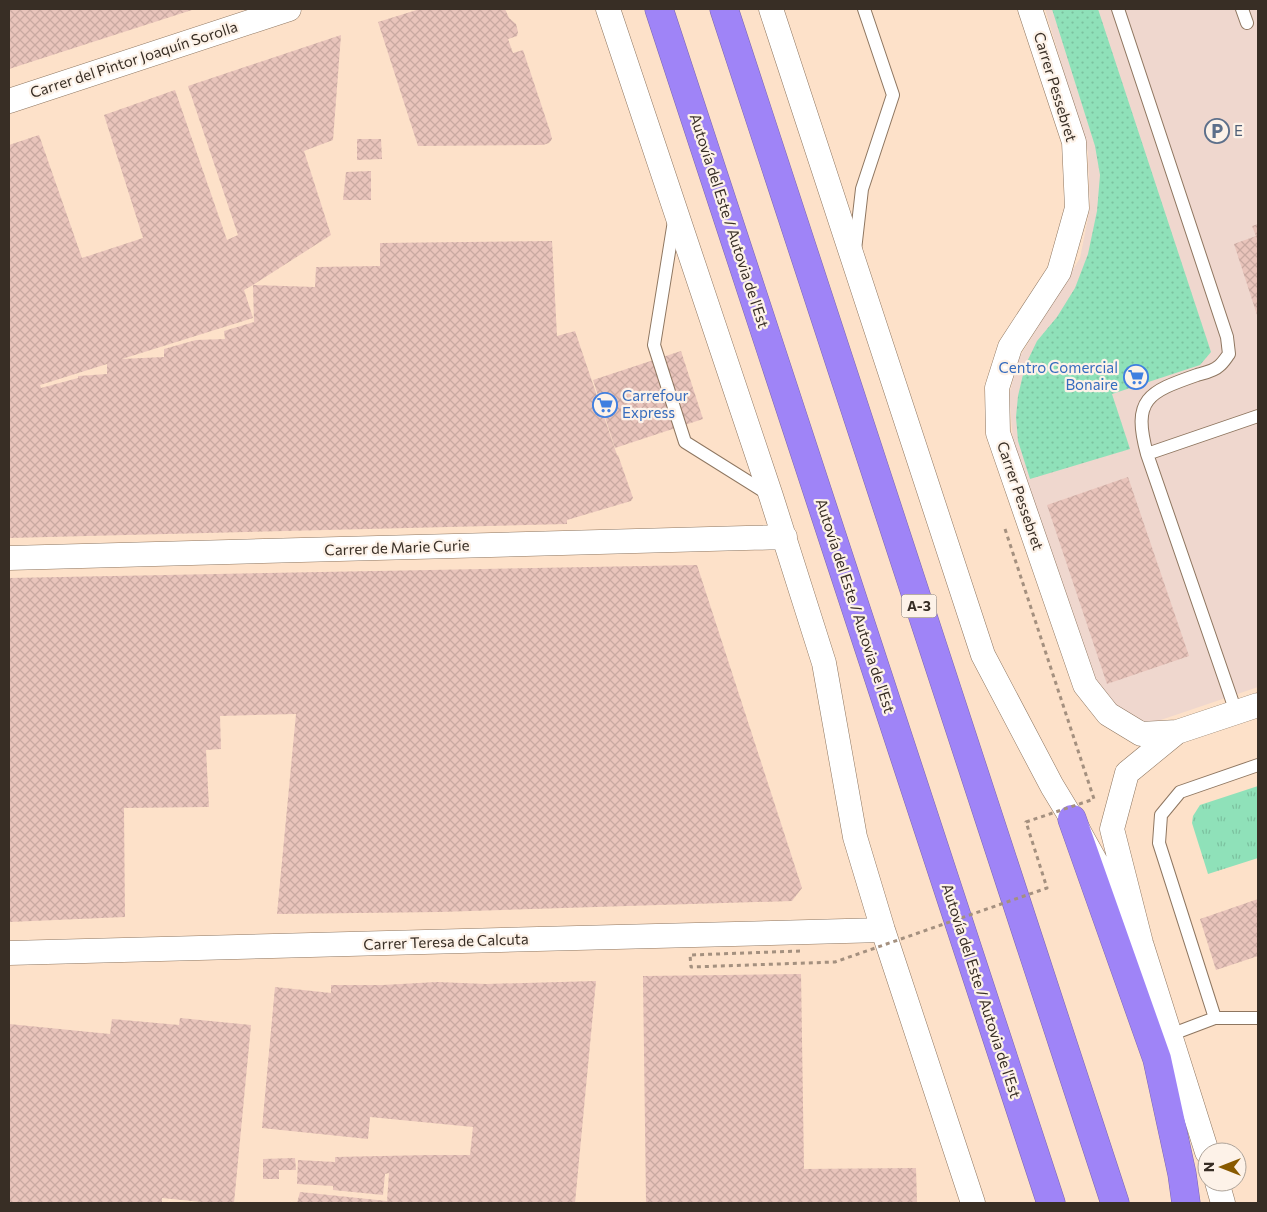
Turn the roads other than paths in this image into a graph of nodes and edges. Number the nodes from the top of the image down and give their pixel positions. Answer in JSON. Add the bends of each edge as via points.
{"nodes":[{"id":1,"x":288,"y":9,"type":"edge"},
{"id":2,"x":608,"y":9,"type":"edge"},
{"id":3,"x":659,"y":9,"type":"edge"},
{"id":4,"x":724,"y":9,"type":"edge"},
{"id":5,"x":771,"y":9,"type":"edge"},
{"id":6,"x":864,"y":9,"type":"edge"},
{"id":7,"x":1030,"y":9,"type":"edge"},
{"id":8,"x":1118,"y":9,"type":"edge"},
{"id":9,"x":1242,"y":9,"type":"edge"},
{"id":10,"x":1247,"y":23,"type":"dead end"},
{"id":11,"x":9,"y":101,"type":"edge"},
{"id":12,"x":676,"y":211,"type":"junction"},
{"id":13,"x":854,"y":260,"type":"junction"},
{"id":14,"x":1258,"y":416,"type":"edge"},
{"id":15,"x":1148,"y":454,"type":"junction"},
{"id":16,"x":771,"y":496,"type":"junction"},
{"id":17,"x":785,"y":537,"type":"junction"},
{"id":18,"x":9,"y":558,"type":"edge"},
{"id":19,"x":1258,"y":705,"type":"edge"},
{"id":20,"x":1236,"y":712,"type":"junction"},
{"id":21,"x":1177,"y":732,"type":"junction"},
{"id":22,"x":1258,"y":765,"type":"edge"},
{"id":23,"x":1072,"y":819,"type":"junction"},
{"id":24,"x":883,"y":930,"type":"junction"},
{"id":25,"x":1141,"y":943,"type":"junction"},
{"id":26,"x":9,"y":953,"type":"edge"},
{"id":27,"x":1215,"y":1018,"type":"junction"},
{"id":28,"x":1258,"y":1018,"type":"edge"},
{"id":29,"x":1170,"y":1035,"type":"junction"},
{"id":30,"x":1204,"y":1142,"type":"edge"},
{"id":31,"x":973,"y":1203,"type":"edge"},
{"id":32,"x":1051,"y":1203,"type":"edge"},
{"id":33,"x":1114,"y":1203,"type":"edge"},
{"id":34,"x":1186,"y":1203,"type":"edge"}],
"edges":[{"from":1,"to":11,"type":"street","name":"Carrer del Pintor Joaquín Sorolla"},
{"from":2,"to":12,"type":"street"},
{"from":3,"to":32,"type":"highway","name":"Autovía del Este / Autovia de l'Est"},
{"from":4,"to":33,"type":"highway","number":"A-3"},
{"from":5,"to":13,"type":"street"},
{"from":6,"to":13,"type":"lane","via":[[893,95],[862,189]]},
{"from":7,"to":21,"type":"street","name":"Carrer Pessebret","via":[[1074,142],[1077,208],[1059,272],[1010,347],[996,388],[998,433],[1085,685],[1108,714],[1141,734]]},
{"from":8,"to":15,"type":"lane","via":[[1227,337],[1228,354],[1218,368],[1165,386],[1150,396],[1142,412],[1142,433]]},
{"from":9,"to":10,"type":"lane"},
{"from":12,"to":16,"type":"street"},
{"from":12,"to":16,"type":"lane","via":[[654,345],[686,442]]},
{"from":13,"to":23,"type":"street","via":[[983,656]]},
{"from":14,"to":15,"type":"lane"},
{"from":15,"to":20,"type":"lane"},
{"from":16,"to":17,"type":"street"},
{"from":17,"to":18,"type":"street","name":"Carrer de Marie Curie"},
{"from":17,"to":24,"type":"street","via":[[824,663],[855,837]]},
{"from":19,"to":20,"type":"street","name":"Carrer Pessebret"},
{"from":20,"to":21,"type":"street","name":"Carrer Pessebret"},
{"from":21,"to":25,"type":"street","via":[[1127,773],[1112,830]]},
{"from":22,"to":27,"type":"lane","via":[[1180,792],[1161,815],[1159,843]]},
{"from":23,"to":25,"type":"street"},
{"from":23,"to":34,"type":"highway","via":[[1157,1059]]},
{"from":24,"to":26,"type":"street","name":"Carrer Teresa de Calcuta"},
{"from":24,"to":31,"type":"street"},
{"from":25,"to":29,"type":"street"},
{"from":27,"to":28,"type":"lane"},
{"from":27,"to":29,"type":"lane"},
{"from":29,"to":30,"type":"street"}]}
